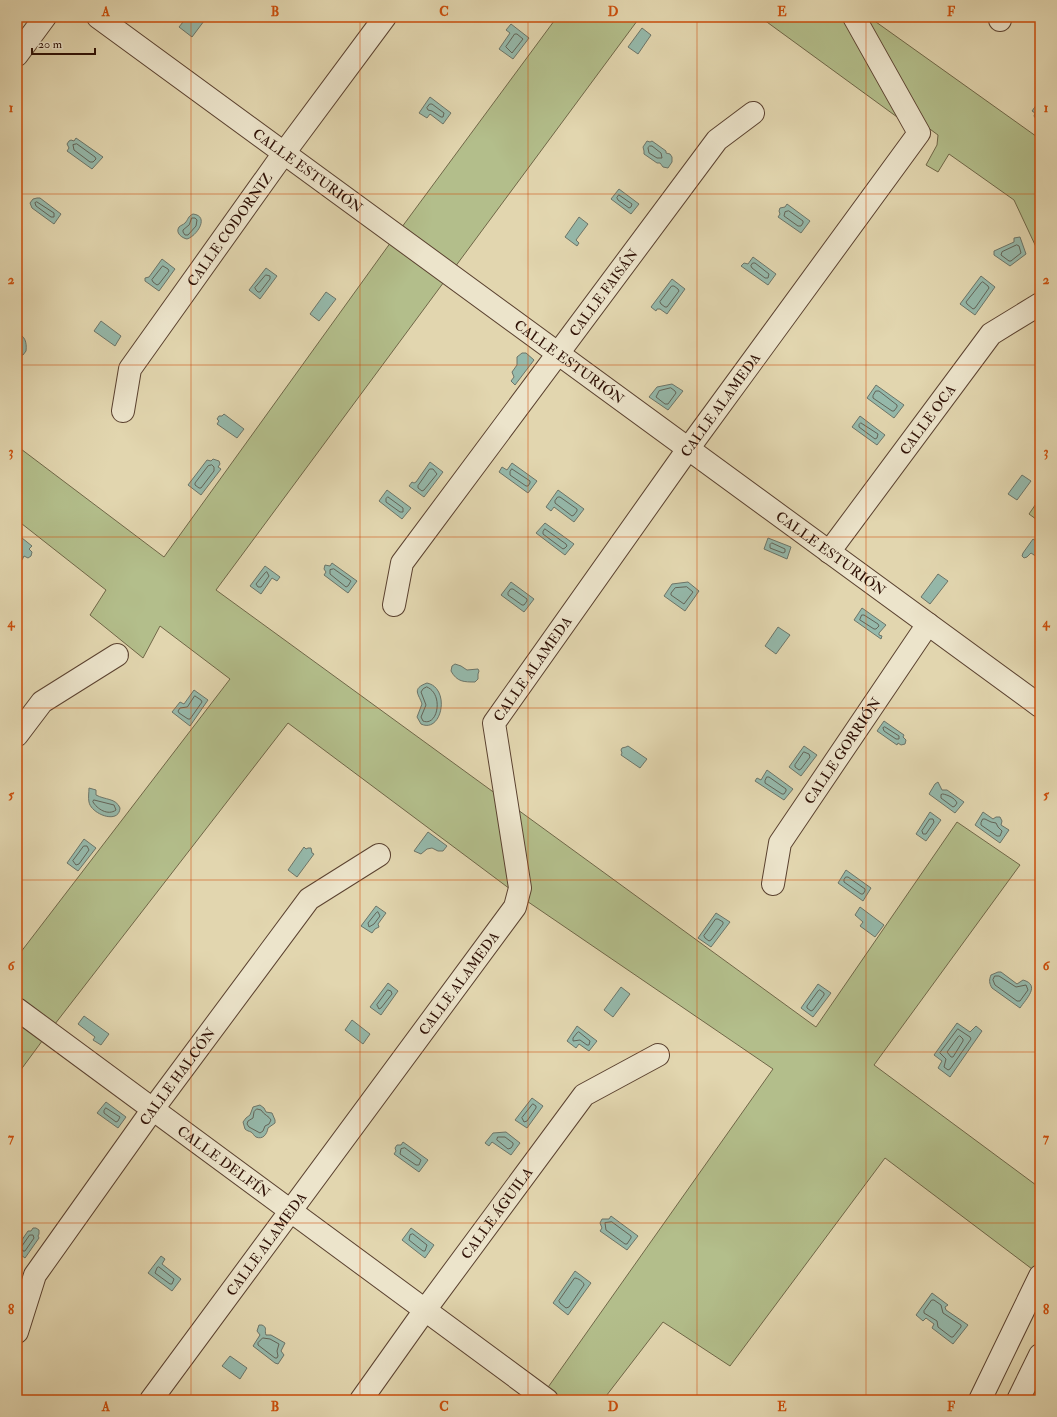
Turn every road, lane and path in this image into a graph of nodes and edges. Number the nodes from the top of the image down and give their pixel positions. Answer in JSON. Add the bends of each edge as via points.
{"nodes":[{"id":1,"x":45,"y":17,"type":"edge"},
{"id":2,"x":98,"y":17,"type":"edge"},
{"id":3,"x":385,"y":17,"type":"edge"},
{"id":4,"x":854,"y":17,"type":"edge"},
{"id":5,"x":17,"y":55,"type":"edge"},
{"id":6,"x":753,"y":113,"type":"dead end"},
{"id":7,"x":284,"y":153,"type":"junction"},
{"id":8,"x":1040,"y":304,"type":"edge"},
{"id":9,"x":557,"y":353,"type":"junction"},
{"id":10,"x":123,"y":411,"type":"dead end"},
{"id":11,"x":688,"y":449,"type":"junction"},
{"id":12,"x":829,"y":552,"type":"junction"},
{"id":13,"x":394,"y":605,"type":"dead end"},
{"id":14,"x":928,"y":624,"type":"junction"},
{"id":15,"x":117,"y":655,"type":"dead end"},
{"id":16,"x":1040,"y":706,"type":"edge"},
{"id":17,"x":17,"y":735,"type":"edge"},
{"id":18,"x":379,"y":855,"type":"dead end"},
{"id":19,"x":773,"y":884,"type":"dead end"},
{"id":20,"x":17,"y":1010,"type":"edge"},
{"id":21,"x":658,"y":1055,"type":"dead end"},
{"id":22,"x":153,"y":1109,"type":"junction"},
{"id":23,"x":290,"y":1211,"type":"junction"},
{"id":24,"x":1040,"y":1276,"type":"edge"},
{"id":25,"x":425,"y":1310,"type":"junction"},
{"id":26,"x":17,"y":1332,"type":"edge"},
{"id":27,"x":1040,"y":1355,"type":"edge"},
{"id":28,"x":151,"y":1400,"type":"edge"},
{"id":29,"x":361,"y":1400,"type":"edge"},
{"id":30,"x":547,"y":1400,"type":"edge"},
{"id":31,"x":980,"y":1400,"type":"edge"},
{"id":32,"x":1018,"y":1400,"type":"edge"}],
"edges":[{"from":1,"to":5,"type":"street"},
{"from":2,"to":7,"type":"street","name":"CALLE ESTURIÓN"},
{"from":3,"to":7,"type":"street","name":"CALLE CODORNIZ"},
{"from":4,"to":11,"type":"street","name":"CALLE ALAMEDA","via":[[919,133]]},
{"from":6,"to":9,"type":"street","name":"CALLE FAISÁN","via":[[717,140]]},
{"from":7,"to":9,"type":"street","name":"CALLE ESTURIÓN"},
{"from":7,"to":10,"type":"street","name":"CALLE CODORNIZ","via":[[130,369]]},
{"from":8,"to":12,"type":"street","name":"CALLE OCA","via":[[991,334]]},
{"from":9,"to":11,"type":"street","name":"CALLE ESTURIÓN"},
{"from":9,"to":13,"type":"street","name":"CALLE FAISÁN","via":[[402,563]]},
{"from":11,"to":12,"type":"street","name":"CALLE ESTURIÓN"},
{"from":11,"to":23,"type":"street","name":"CALLE ALAMEDA","via":[[494,723],[520,888],[515,907]]},
{"from":12,"to":14,"type":"street","name":"CALLE ESTURIÓN"},
{"from":14,"to":16,"type":"street","name":"CALLE ESTURIÓN"},
{"from":14,"to":19,"type":"street","name":"CALLE GORRIÓN","via":[[780,843]]},
{"from":15,"to":17,"type":"street","via":[[42,702]]},
{"from":18,"to":22,"type":"street","name":"CALLE HALCÓN","via":[[309,899]]},
{"from":20,"to":22,"type":"street","name":"CALLE DELFÍN"},
{"from":21,"to":25,"type":"street","name":"CALLE ÁGUILA","via":[[584,1096]]},
{"from":22,"to":23,"type":"street","name":"CALLE DELFÍN"},
{"from":22,"to":26,"type":"street","name":"CALLE HALCÓN","via":[[35,1275]]},
{"from":23,"to":25,"type":"street","name":"CALLE DELFÍN"},
{"from":23,"to":28,"type":"street","name":"CALLE ALAMEDA"},
{"from":24,"to":31,"type":"street"},
{"from":25,"to":29,"type":"street","name":"CALLE ÁGUILA"},
{"from":25,"to":30,"type":"street","name":"CALLE DELFÍN"},
{"from":27,"to":32,"type":"street"}]}
